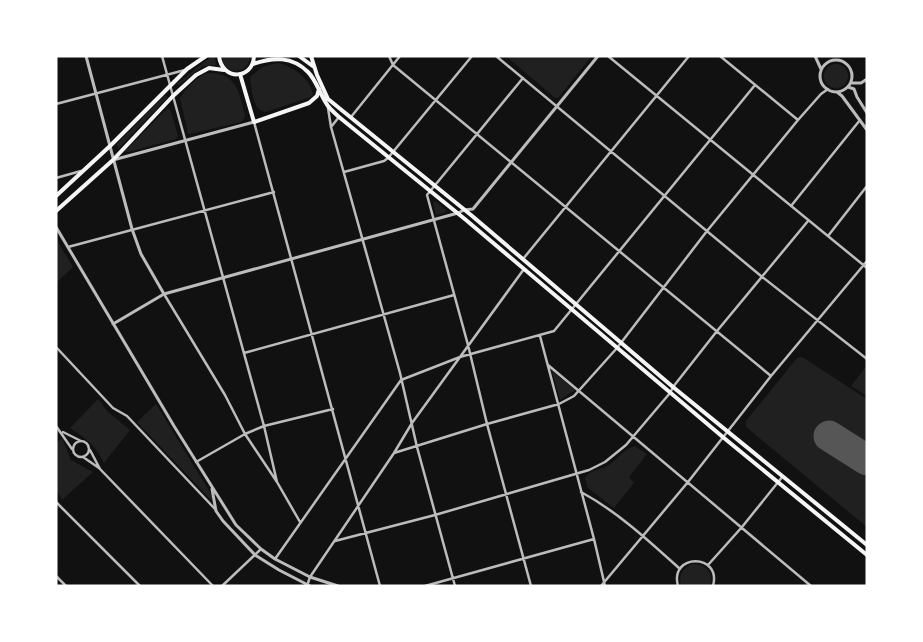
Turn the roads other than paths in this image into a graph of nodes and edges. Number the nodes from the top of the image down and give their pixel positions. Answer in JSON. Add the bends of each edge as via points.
{"nodes":[{"id":1,"x":86,"y":56,"type":"edge"},
{"id":2,"x":162,"y":56,"type":"edge"},
{"id":3,"x":206,"y":56,"type":"edge"},
{"id":4,"x":219,"y":56,"type":"edge"},
{"id":5,"x":254,"y":56,"type":"edge"},
{"id":6,"x":299,"y":56,"type":"edge"},
{"id":7,"x":311,"y":56,"type":"edge"},
{"id":8,"x":388,"y":56,"type":"edge"},
{"id":9,"x":400,"y":56,"type":"edge"},
{"id":10,"x":472,"y":56,"type":"edge"},
{"id":11,"x":496,"y":56,"type":"edge"},
{"id":12,"x":598,"y":56,"type":"edge"},
{"id":13,"x":608,"y":56,"type":"edge"},
{"id":14,"x":689,"y":56,"type":"edge"},
{"id":15,"x":720,"y":56,"type":"edge"},
{"id":16,"x":815,"y":56,"type":"edge"},
{"id":17,"x":831,"y":56,"type":"edge"},
{"id":18,"x":836,"y":60,"type":"junction"},
{"id":19,"x":253,"y":64,"type":"junction"},
{"id":20,"x":393,"y":65,"type":"junction"},
{"id":21,"x":314,"y":67,"type":"junction"},
{"id":22,"x":187,"y":69,"type":"junction"},
{"id":23,"x":224,"y":70,"type":"junction"},
{"id":24,"x":822,"y":70,"type":"junction"},
{"id":25,"x":167,"y":74,"type":"junction"},
{"id":26,"x":240,"y":74,"type":"junction"},
{"id":27,"x":523,"y":78,"type":"junction"},
{"id":28,"x":867,"y":79,"type":"edge"},
{"id":29,"x":850,"y":85,"type":"junction"},
{"id":30,"x":170,"y":86,"type":"junction"},
{"id":31,"x":755,"y":86,"type":"junction"},
{"id":32,"x":318,"y":89,"type":"junction"},
{"id":33,"x":828,"y":90,"type":"junction"},
{"id":34,"x":836,"y":92,"type":"junction"},
{"id":35,"x":96,"y":94,"type":"junction"},
{"id":36,"x":173,"y":96,"type":"junction"},
{"id":37,"x":657,"y":96,"type":"junction"},
{"id":38,"x":328,"y":99,"type":"junction"},
{"id":39,"x":435,"y":100,"type":"junction"},
{"id":40,"x":56,"y":104,"type":"edge"},
{"id":41,"x":557,"y":106,"type":"junction"},
{"id":42,"x":328,"y":107,"type":"junction"},
{"id":43,"x":867,"y":113,"type":"edge"},
{"id":44,"x":339,"y":117,"type":"junction"},
{"id":45,"x":351,"y":117,"type":"junction"},
{"id":46,"x":798,"y":120,"type":"junction"},
{"id":47,"x":860,"y":120,"type":"junction"},
{"id":48,"x":254,"y":122,"type":"junction"},
{"id":49,"x":331,"y":127,"type":"junction"},
{"id":50,"x":867,"y":130,"type":"edge"},
{"id":51,"x":476,"y":134,"type":"junction"},
{"id":52,"x":184,"y":140,"type":"junction"},
{"id":53,"x":710,"y":141,"type":"junction"},
{"id":54,"x":110,"y":146,"type":"junction"},
{"id":55,"x":393,"y":151,"type":"junction"},
{"id":56,"x":611,"y":151,"type":"junction"},
{"id":57,"x":388,"y":158,"type":"junction"},
{"id":58,"x":113,"y":160,"type":"junction"},
{"id":59,"x":511,"y":163,"type":"junction"},
{"id":60,"x":81,"y":171,"type":"junction"},
{"id":61,"x":344,"y":172,"type":"junction"},
{"id":62,"x":752,"y":176,"type":"junction"},
{"id":63,"x":56,"y":178,"type":"edge"},
{"id":64,"x":434,"y":185,"type":"junction"},
{"id":65,"x":867,"y":186,"type":"edge"},
{"id":66,"x":430,"y":191,"type":"junction"},
{"id":67,"x":274,"y":192,"type":"junction"},
{"id":68,"x":56,"y":196,"type":"edge"},
{"id":69,"x":666,"y":196,"type":"junction"},
{"id":70,"x":565,"y":206,"type":"junction"},
{"id":71,"x":791,"y":206,"type":"junction"},
{"id":72,"x":473,"y":209,"type":"junction"},
{"id":73,"x":464,"y":210,"type":"junction"},
{"id":74,"x":56,"y":211,"type":"edge"},
{"id":75,"x":204,"y":211,"type":"junction"},
{"id":76,"x":458,"y":214,"type":"junction"},
{"id":77,"x":471,"y":215,"type":"junction"},
{"id":78,"x":433,"y":220,"type":"junction"},
{"id":79,"x":466,"y":220,"type":"junction"},
{"id":80,"x":808,"y":221,"type":"junction"},
{"id":81,"x":56,"y":227,"type":"edge"},
{"id":82,"x":132,"y":230,"type":"junction"},
{"id":83,"x":708,"y":230,"type":"junction"},
{"id":84,"x":828,"y":236,"type":"junction"},
{"id":85,"x":362,"y":240,"type":"junction"},
{"id":86,"x":68,"y":248,"type":"junction"},
{"id":87,"x":620,"y":252,"type":"junction"},
{"id":88,"x":292,"y":259,"type":"junction"},
{"id":89,"x":522,"y":260,"type":"junction"},
{"id":90,"x":867,"y":261,"type":"edge"},
{"id":91,"x":864,"y":265,"type":"junction"},
{"id":92,"x":867,"y":268,"type":"edge"},
{"id":93,"x":524,"y":270,"type":"junction"},
{"id":94,"x":761,"y":276,"type":"junction"},
{"id":95,"x":222,"y":277,"type":"junction"},
{"id":96,"x":663,"y":287,"type":"junction"},
{"id":97,"x":164,"y":294,"type":"junction"},
{"id":98,"x":454,"y":294,"type":"junction"},
{"id":99,"x":576,"y":305,"type":"junction"},
{"id":100,"x":572,"y":310,"type":"junction"},
{"id":101,"x":383,"y":315,"type":"junction"},
{"id":102,"x":818,"y":322,"type":"junction"},
{"id":103,"x":113,"y":324,"type":"junction"},
{"id":104,"x":717,"y":331,"type":"junction"},
{"id":105,"x":312,"y":334,"type":"junction"},
{"id":106,"x":540,"y":336,"type":"junction"},
{"id":107,"x":620,"y":342,"type":"junction"},
{"id":108,"x":468,"y":345,"type":"junction"},
{"id":109,"x":56,"y":347,"type":"edge"},
{"id":110,"x":617,"y":348,"type":"junction"},
{"id":111,"x":243,"y":353,"type":"junction"},
{"id":112,"x":470,"y":354,"type":"junction"},
{"id":113,"x":460,"y":357,"type":"junction"},
{"id":114,"x":867,"y":359,"type":"edge"},
{"id":115,"x":548,"y":365,"type":"junction"},
{"id":116,"x":771,"y":376,"type":"junction"},
{"id":117,"x":401,"y":380,"type":"junction"},
{"id":118,"x":673,"y":386,"type":"junction"},
{"id":119,"x":579,"y":390,"type":"junction"},
{"id":120,"x":670,"y":393,"type":"junction"},
{"id":121,"x":559,"y":404,"type":"junction"},
{"id":122,"x":333,"y":409,"type":"junction"},
{"id":123,"x":412,"y":423,"type":"junction"},
{"id":124,"x":487,"y":424,"type":"junction"},
{"id":125,"x":56,"y":426,"type":"edge"},
{"id":126,"x":264,"y":426,"type":"junction"},
{"id":127,"x":62,"y":432,"type":"junction"},
{"id":128,"x":728,"y":432,"type":"junction"},
{"id":129,"x":245,"y":434,"type":"junction"},
{"id":130,"x":632,"y":438,"type":"junction"},
{"id":131,"x":724,"y":438,"type":"junction"},
{"id":132,"x":81,"y":441,"type":"junction"},
{"id":133,"x":417,"y":447,"type":"junction"},
{"id":134,"x":73,"y":450,"type":"junction"},
{"id":135,"x":90,"y":450,"type":"junction"},
{"id":136,"x":394,"y":453,"type":"junction"},
{"id":137,"x":83,"y":457,"type":"junction"},
{"id":138,"x":346,"y":457,"type":"junction"},
{"id":139,"x":272,"y":461,"type":"junction"},
{"id":140,"x":196,"y":462,"type":"junction"},
{"id":141,"x":265,"y":463,"type":"junction"},
{"id":142,"x":100,"y":469,"type":"junction"},
{"id":143,"x":576,"y":474,"type":"junction"},
{"id":144,"x":783,"y":476,"type":"junction"},
{"id":145,"x":277,"y":482,"type":"junction"},
{"id":146,"x":688,"y":482,"type":"junction"},
{"id":147,"x":778,"y":482,"type":"junction"},
{"id":148,"x":210,"y":484,"type":"junction"},
{"id":149,"x":581,"y":492,"type":"junction"},
{"id":150,"x":506,"y":494,"type":"junction"},
{"id":151,"x":56,"y":502,"type":"edge"},
{"id":152,"x":224,"y":506,"type":"junction"},
{"id":153,"x":358,"y":506,"type":"junction"},
{"id":154,"x":216,"y":509,"type":"junction"},
{"id":155,"x":435,"y":515,"type":"junction"},
{"id":156,"x":301,"y":522,"type":"junction"},
{"id":157,"x":742,"y":527,"type":"junction"},
{"id":158,"x":366,"y":534,"type":"junction"},
{"id":159,"x":643,"y":536,"type":"junction"},
{"id":160,"x":594,"y":539,"type":"junction"},
{"id":161,"x":335,"y":541,"type":"junction"},
{"id":162,"x":867,"y":545,"type":"edge"},
{"id":163,"x":261,"y":549,"type":"junction"},
{"id":164,"x":867,"y":554,"type":"edge"},
{"id":165,"x":254,"y":555,"type":"junction"},
{"id":166,"x":275,"y":559,"type":"junction"},
{"id":167,"x":523,"y":559,"type":"junction"},
{"id":168,"x":708,"y":565,"type":"junction"},
{"id":169,"x":680,"y":569,"type":"junction"},
{"id":170,"x":56,"y":576,"type":"edge"},
{"id":171,"x":310,"y":577,"type":"junction"},
{"id":172,"x":453,"y":578,"type":"junction"},
{"id":173,"x":604,"y":582,"type":"junction"},
{"id":174,"x":66,"y":586,"type":"edge"},
{"id":175,"x":140,"y":586,"type":"edge"},
{"id":176,"x":213,"y":586,"type":"edge"},
{"id":177,"x":222,"y":586,"type":"edge"},
{"id":178,"x":308,"y":586,"type":"edge"},
{"id":179,"x":338,"y":586,"type":"edge"},
{"id":180,"x":380,"y":586,"type":"edge"},
{"id":181,"x":425,"y":586,"type":"edge"},
{"id":182,"x":455,"y":586,"type":"edge"},
{"id":183,"x":531,"y":586,"type":"edge"},
{"id":184,"x":601,"y":586,"type":"edge"},
{"id":185,"x":605,"y":586,"type":"edge"},
{"id":186,"x":678,"y":586,"type":"edge"},
{"id":187,"x":713,"y":586,"type":"edge"},
{"id":188,"x":811,"y":586,"type":"edge"}],
"edges":[{"from":1,"to":35,"type":"street"},
{"from":2,"to":25,"type":"street"},
{"from":3,"to":22,"type":"main road"},
{"from":4,"to":23,"type":"main road"},
{"from":5,"to":19,"type":"main road"},
{"from":6,"to":21,"type":"main road"},
{"from":7,"to":21,"type":"main road"},
{"from":8,"to":20,"type":"street"},
{"from":9,"to":20,"type":"street"},
{"from":10,"to":39,"type":"street"},
{"from":11,"to":27,"type":"street"},
{"from":12,"to":41,"type":"street"},
{"from":13,"to":37,"type":"street"},
{"from":14,"to":37,"type":"street"},
{"from":15,"to":31,"type":"street"},
{"from":16,"to":24,"type":"street"},
{"from":17,"to":18,"type":"street"},
{"from":18,"to":24,"type":"street","via":[[827,63]]},
{"from":18,"to":29,"type":"street","via":[[850,68]]},
{"from":19,"to":26,"type":"main road"},
{"from":19,"to":32,"type":"main road","via":[[286,59],[308,72]]},
{"from":20,"to":39,"type":"street"},
{"from":20,"to":45,"type":"street"},
{"from":21,"to":38,"type":"main road"},
{"from":22,"to":25,"type":"street"},
{"from":22,"to":30,"type":"main road"},
{"from":23,"to":26,"type":"main road"},
{"from":23,"to":36,"type":"main road","via":[[202,70]]},
{"from":24,"to":33,"type":"street","via":[[822,82]]},
{"from":25,"to":30,"type":"street"},
{"from":25,"to":35,"type":"street"},
{"from":26,"to":48,"type":"main road"},
{"from":27,"to":41,"type":"street"},
{"from":27,"to":51,"type":"street"},
{"from":28,"to":29,"type":"street"},
{"from":29,"to":34,"type":"street"},
{"from":29,"to":43,"type":"street"},
{"from":30,"to":36,"type":"street"},
{"from":30,"to":54,"type":"main road"},
{"from":31,"to":46,"type":"street"},
{"from":31,"to":53,"type":"street"},
{"from":32,"to":42,"type":"main road"},
{"from":32,"to":48,"type":"main road","via":[[309,103]]},
{"from":33,"to":34,"type":"street"},
{"from":33,"to":46,"type":"street"},
{"from":34,"to":47,"type":"street"},
{"from":35,"to":40,"type":"street"},
{"from":35,"to":54,"type":"street"},
{"from":36,"to":52,"type":"street"},
{"from":36,"to":58,"type":"main road"},
{"from":37,"to":53,"type":"street"},
{"from":37,"to":56,"type":"street"},
{"from":38,"to":42,"type":"main road"},
{"from":38,"to":45,"type":"main road"},
{"from":39,"to":51,"type":"street"},
{"from":39,"to":55,"type":"street"},
{"from":41,"to":56,"type":"street"},
{"from":41,"to":59,"type":"street"},
{"from":42,"to":44,"type":"main road"},
{"from":42,"to":49,"type":"street"},
{"from":44,"to":49,"type":"street"},
{"from":44,"to":57,"type":"main road"},
{"from":45,"to":55,"type":"main road"},
{"from":46,"to":62,"type":"street"},
{"from":47,"to":50,"type":"street"},
{"from":47,"to":71,"type":"street"},
{"from":48,"to":52,"type":"street"},
{"from":48,"to":67,"type":"street"},
{"from":49,"to":61,"type":"street"},
{"from":51,"to":59,"type":"street"},
{"from":51,"to":64,"type":"street"},
{"from":52,"to":58,"type":"street"},
{"from":52,"to":75,"type":"street"},
{"from":53,"to":62,"type":"street"},
{"from":53,"to":69,"type":"street"},
{"from":54,"to":58,"type":"street"},
{"from":54,"to":60,"type":"main road"},
{"from":55,"to":57,"type":"street"},
{"from":55,"to":64,"type":"main road"},
{"from":56,"to":69,"type":"street"},
{"from":56,"to":70,"type":"street"},
{"from":57,"to":61,"type":"street"},
{"from":57,"to":66,"type":"main road"},
{"from":58,"to":74,"type":"main road"},
{"from":58,"to":82,"type":"street"},
{"from":59,"to":70,"type":"street"},
{"from":59,"to":72,"type":"street"},
{"from":60,"to":63,"type":"street"},
{"from":60,"to":68,"type":"main road"},
{"from":61,"to":85,"type":"street"},
{"from":62,"to":71,"type":"street"},
{"from":62,"to":83,"type":"street"},
{"from":64,"to":66,"type":"street"},
{"from":64,"to":73,"type":"main road"},
{"from":65,"to":84,"type":"street"},
{"from":66,"to":76,"type":"main road"},
{"from":66,"to":78,"type":"street","via":[[427,194]]},
{"from":67,"to":75,"type":"street"},
{"from":67,"to":88,"type":"street"},
{"from":69,"to":83,"type":"street"},
{"from":69,"to":87,"type":"street"},
{"from":70,"to":87,"type":"street"},
{"from":70,"to":89,"type":"street"},
{"from":71,"to":80,"type":"street"},
{"from":72,"to":73,"type":"street"},
{"from":72,"to":77,"type":"street"},
{"from":73,"to":76,"type":"street"},
{"from":73,"to":77,"type":"main road"},
{"from":75,"to":82,"type":"street"},
{"from":75,"to":95,"type":"street"},
{"from":76,"to":78,"type":"street"},
{"from":76,"to":79,"type":"main road"},
{"from":77,"to":79,"type":"street"},
{"from":77,"to":89,"type":"main road"},
{"from":78,"to":85,"type":"street"},
{"from":78,"to":98,"type":"street"},
{"from":79,"to":93,"type":"main road"},
{"from":80,"to":84,"type":"street"},
{"from":80,"to":94,"type":"street"},
{"from":81,"to":86,"type":"street"},
{"from":82,"to":86,"type":"street"},
{"from":82,"to":97,"type":"street","via":[[141,254]]},
{"from":83,"to":94,"type":"street"},
{"from":83,"to":96,"type":"street"},
{"from":84,"to":91,"type":"street"},
{"from":85,"to":88,"type":"street"},
{"from":85,"to":101,"type":"street"},
{"from":86,"to":103,"type":"street"},
{"from":87,"to":96,"type":"street"},
{"from":87,"to":99,"type":"street"},
{"from":88,"to":95,"type":"street"},
{"from":88,"to":105,"type":"street"},
{"from":89,"to":99,"type":"main road"},
{"from":90,"to":91,"type":"street"},
{"from":91,"to":92,"type":"street"},
{"from":91,"to":102,"type":"street"},
{"from":93,"to":100,"type":"main road"},
{"from":93,"to":108,"type":"street"},
{"from":94,"to":102,"type":"street"},
{"from":94,"to":104,"type":"street"},
{"from":95,"to":97,"type":"street"},
{"from":95,"to":111,"type":"street"},
{"from":96,"to":104,"type":"street"},
{"from":96,"to":107,"type":"street"},
{"from":97,"to":103,"type":"street"},
{"from":97,"to":129,"type":"street"},
{"from":98,"to":101,"type":"street"},
{"from":98,"to":108,"type":"street"},
{"from":99,"to":100,"type":"street"},
{"from":99,"to":107,"type":"main road"},
{"from":100,"to":106,"type":"street","via":[[554,331]]},
{"from":100,"to":110,"type":"main road"},
{"from":101,"to":105,"type":"street"},
{"from":101,"to":117,"type":"street"},
{"from":102,"to":114,"type":"street"},
{"from":102,"to":116,"type":"street"},
{"from":103,"to":140,"type":"street"},
{"from":104,"to":116,"type":"street"},
{"from":104,"to":118,"type":"street"},
{"from":105,"to":111,"type":"street"},
{"from":105,"to":122,"type":"street"},
{"from":106,"to":112,"type":"street"},
{"from":106,"to":115,"type":"street"},
{"from":107,"to":110,"type":"street"},
{"from":107,"to":118,"type":"main road"},
{"from":108,"to":112,"type":"street"},
{"from":108,"to":113,"type":"street"},
{"from":109,"to":154,"type":"street"},
{"from":110,"to":119,"type":"street"},
{"from":110,"to":120,"type":"main road"},
{"from":111,"to":126,"type":"street"},
{"from":112,"to":113,"type":"street"},
{"from":112,"to":124,"type":"street"},
{"from":113,"to":117,"type":"street"},
{"from":113,"to":123,"type":"street"},
{"from":115,"to":119,"type":"street"},
{"from":115,"to":121,"type":"street"},
{"from":116,"to":128,"type":"street"},
{"from":117,"to":123,"type":"street"},
{"from":117,"to":138,"type":"street"},
{"from":118,"to":120,"type":"street"},
{"from":118,"to":128,"type":"main road"},
{"from":119,"to":121,"type":"street"},
{"from":119,"to":130,"type":"street"},
{"from":120,"to":130,"type":"street"},
{"from":120,"to":131,"type":"main road"},
{"from":121,"to":124,"type":"street"},
{"from":121,"to":143,"type":"street"},
{"from":122,"to":126,"type":"street"},
{"from":122,"to":138,"type":"street"},
{"from":123,"to":133,"type":"street"},
{"from":123,"to":136,"type":"street"},
{"from":124,"to":133,"type":"street"},
{"from":124,"to":150,"type":"street"},
{"from":125,"to":127,"type":"street"},
{"from":126,"to":129,"type":"street"},
{"from":126,"to":139,"type":"street"},
{"from":127,"to":132,"type":"street"},
{"from":127,"to":134,"type":"street"},
{"from":128,"to":131,"type":"street"},
{"from":128,"to":144,"type":"main road"},
{"from":129,"to":140,"type":"street"},
{"from":129,"to":141,"type":"street"},
{"from":130,"to":143,"type":"street","via":[[605,462]]},
{"from":130,"to":146,"type":"street"},
{"from":131,"to":146,"type":"street"},
{"from":131,"to":147,"type":"main road"},
{"from":132,"to":134,"type":"street","via":[[74,445]]},
{"from":132,"to":135,"type":"street"},
{"from":133,"to":136,"type":"street"},
{"from":133,"to":155,"type":"street"},
{"from":134,"to":137,"type":"street","via":[[77,456]]},
{"from":135,"to":137,"type":"street"},
{"from":135,"to":142,"type":"street"},
{"from":136,"to":153,"type":"street"},
{"from":137,"to":142,"type":"street"},
{"from":138,"to":153,"type":"street"},
{"from":138,"to":156,"type":"street"},
{"from":139,"to":141,"type":"street"},
{"from":139,"to":145,"type":"street"},
{"from":140,"to":148,"type":"street"},
{"from":141,"to":145,"type":"street"},
{"from":142,"to":176,"type":"street"},
{"from":143,"to":149,"type":"street"},
{"from":143,"to":150,"type":"street"},
{"from":144,"to":147,"type":"street"},
{"from":144,"to":162,"type":"main road"},
{"from":145,"to":156,"type":"street"},
{"from":146,"to":157,"type":"street"},
{"from":146,"to":159,"type":"street"},
{"from":147,"to":157,"type":"street"},
{"from":147,"to":164,"type":"main road"},
{"from":148,"to":152,"type":"street"},
{"from":148,"to":154,"type":"street"},
{"from":149,"to":159,"type":"street"},
{"from":149,"to":160,"type":"street"},
{"from":150,"to":155,"type":"street"},
{"from":150,"to":167,"type":"street"},
{"from":151,"to":175,"type":"street"},
{"from":152,"to":154,"type":"street"},
{"from":152,"to":163,"type":"street","via":[[240,529]]},
{"from":153,"to":158,"type":"street"},
{"from":153,"to":161,"type":"street"},
{"from":154,"to":165,"type":"street"},
{"from":155,"to":158,"type":"street"},
{"from":155,"to":172,"type":"street"},
{"from":156,"to":166,"type":"street"},
{"from":157,"to":168,"type":"street"},
{"from":157,"to":188,"type":"street"},
{"from":158,"to":161,"type":"street"},
{"from":158,"to":180,"type":"street"},
{"from":159,"to":169,"type":"street"},
{"from":159,"to":173,"type":"street"},
{"from":160,"to":167,"type":"street"},
{"from":160,"to":173,"type":"street"},
{"from":161,"to":171,"type":"street"},
{"from":163,"to":165,"type":"street"},
{"from":163,"to":166,"type":"street"},
{"from":165,"to":177,"type":"street"},
{"from":165,"to":178,"type":"street"},
{"from":166,"to":171,"type":"street"},
{"from":167,"to":172,"type":"street"},
{"from":167,"to":183,"type":"street"},
{"from":168,"to":169,"type":"street","via":[[693,560]]},
{"from":168,"to":187,"type":"street","via":[[714,574]]},
{"from":169,"to":186,"type":"street"},
{"from":170,"to":174,"type":"street"},
{"from":171,"to":178,"type":"street"},
{"from":171,"to":179,"type":"street"},
{"from":172,"to":181,"type":"street"},
{"from":172,"to":182,"type":"street"},
{"from":173,"to":184,"type":"street"},
{"from":173,"to":185,"type":"street"}]}
